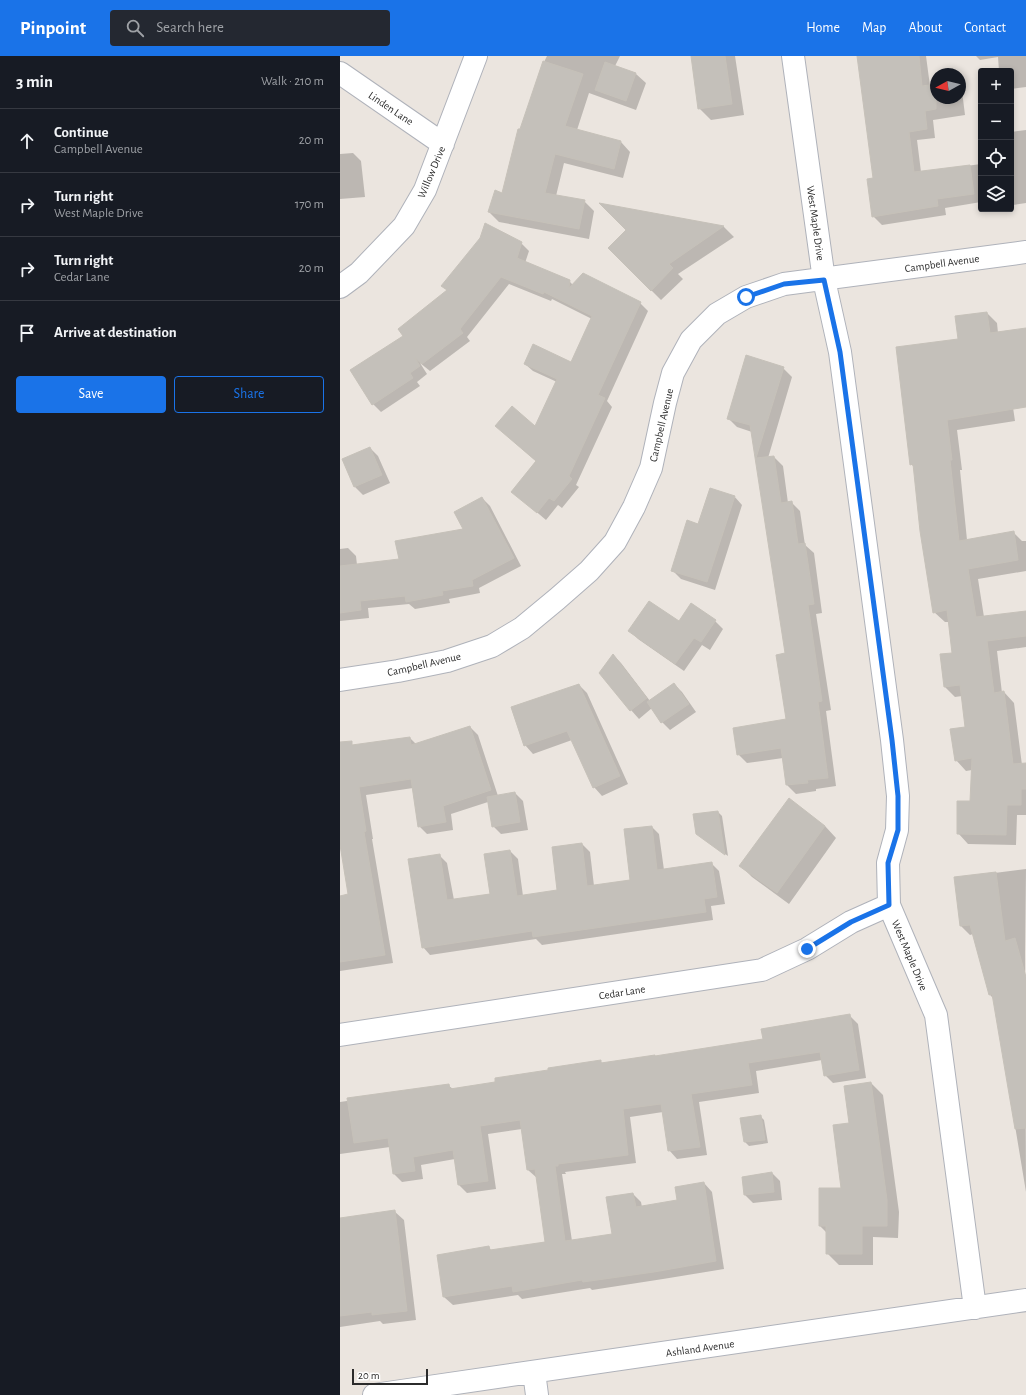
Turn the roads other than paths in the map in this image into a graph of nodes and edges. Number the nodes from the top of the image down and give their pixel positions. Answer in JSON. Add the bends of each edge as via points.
{"nodes":[{"id":1,"x":476,"y":56,"type":"edge"},
{"id":2,"x":793,"y":56,"type":"edge"},
{"id":3,"x":340,"y":72,"type":"edge"},
{"id":4,"x":443,"y":144,"type":"junction"},
{"id":5,"x":1026,"y":252,"type":"edge"},
{"id":6,"x":824,"y":280,"type":"junction"},
{"id":7,"x":340,"y":287,"type":"edge"},
{"id":8,"x":340,"y":680,"type":"edge"},
{"id":9,"x":889,"y":905,"type":"junction"},
{"id":10,"x":340,"y":1035,"type":"edge"},
{"id":11,"x":1026,"y":1300,"type":"edge"},
{"id":12,"x":975,"y":1308,"type":"junction"},
{"id":13,"x":534,"y":1372,"type":"junction"},
{"id":14,"x":374,"y":1395,"type":"edge"},
{"id":15,"x":537,"y":1395,"type":"edge"}],
"edges":[{"from":1,"to":4,"type":"street","name":"Willow Drive"},
{"from":2,"to":6,"type":"street","name":"West Maple Drive"},
{"from":3,"to":4,"type":"street","name":"Linden Lane"},
{"from":4,"to":7,"type":"street","name":"Willow Drive","via":[[425,190],[404,226],[359,273]]},
{"from":5,"to":6,"type":"street","name":"Campbell Avenue"},
{"from":6,"to":8,"type":"street","name":"Campbell Avenue","via":[[784,284],[746,297],[717,314],[691,340],[674,373],[651,468],[615,542],[589,571],[522,628],[492,646],[447,661]]},
{"from":6,"to":9,"type":"street","name":"West Maple Drive","via":[[840,352],[898,796],[898,830],[888,863]]},
{"from":9,"to":10,"type":"street","name":"Cedar Lane","via":[[851,922],[807,949],[762,970]]},
{"from":9,"to":12,"type":"street","name":"West Maple Drive","via":[[936,1015]]},
{"from":11,"to":12,"type":"street","name":"Ashland Avenue"},
{"from":12,"to":13,"type":"street","name":"Ashland Avenue"},
{"from":13,"to":14,"type":"street","name":"Ashland Avenue"},
{"from":13,"to":15,"type":"street"}]}
